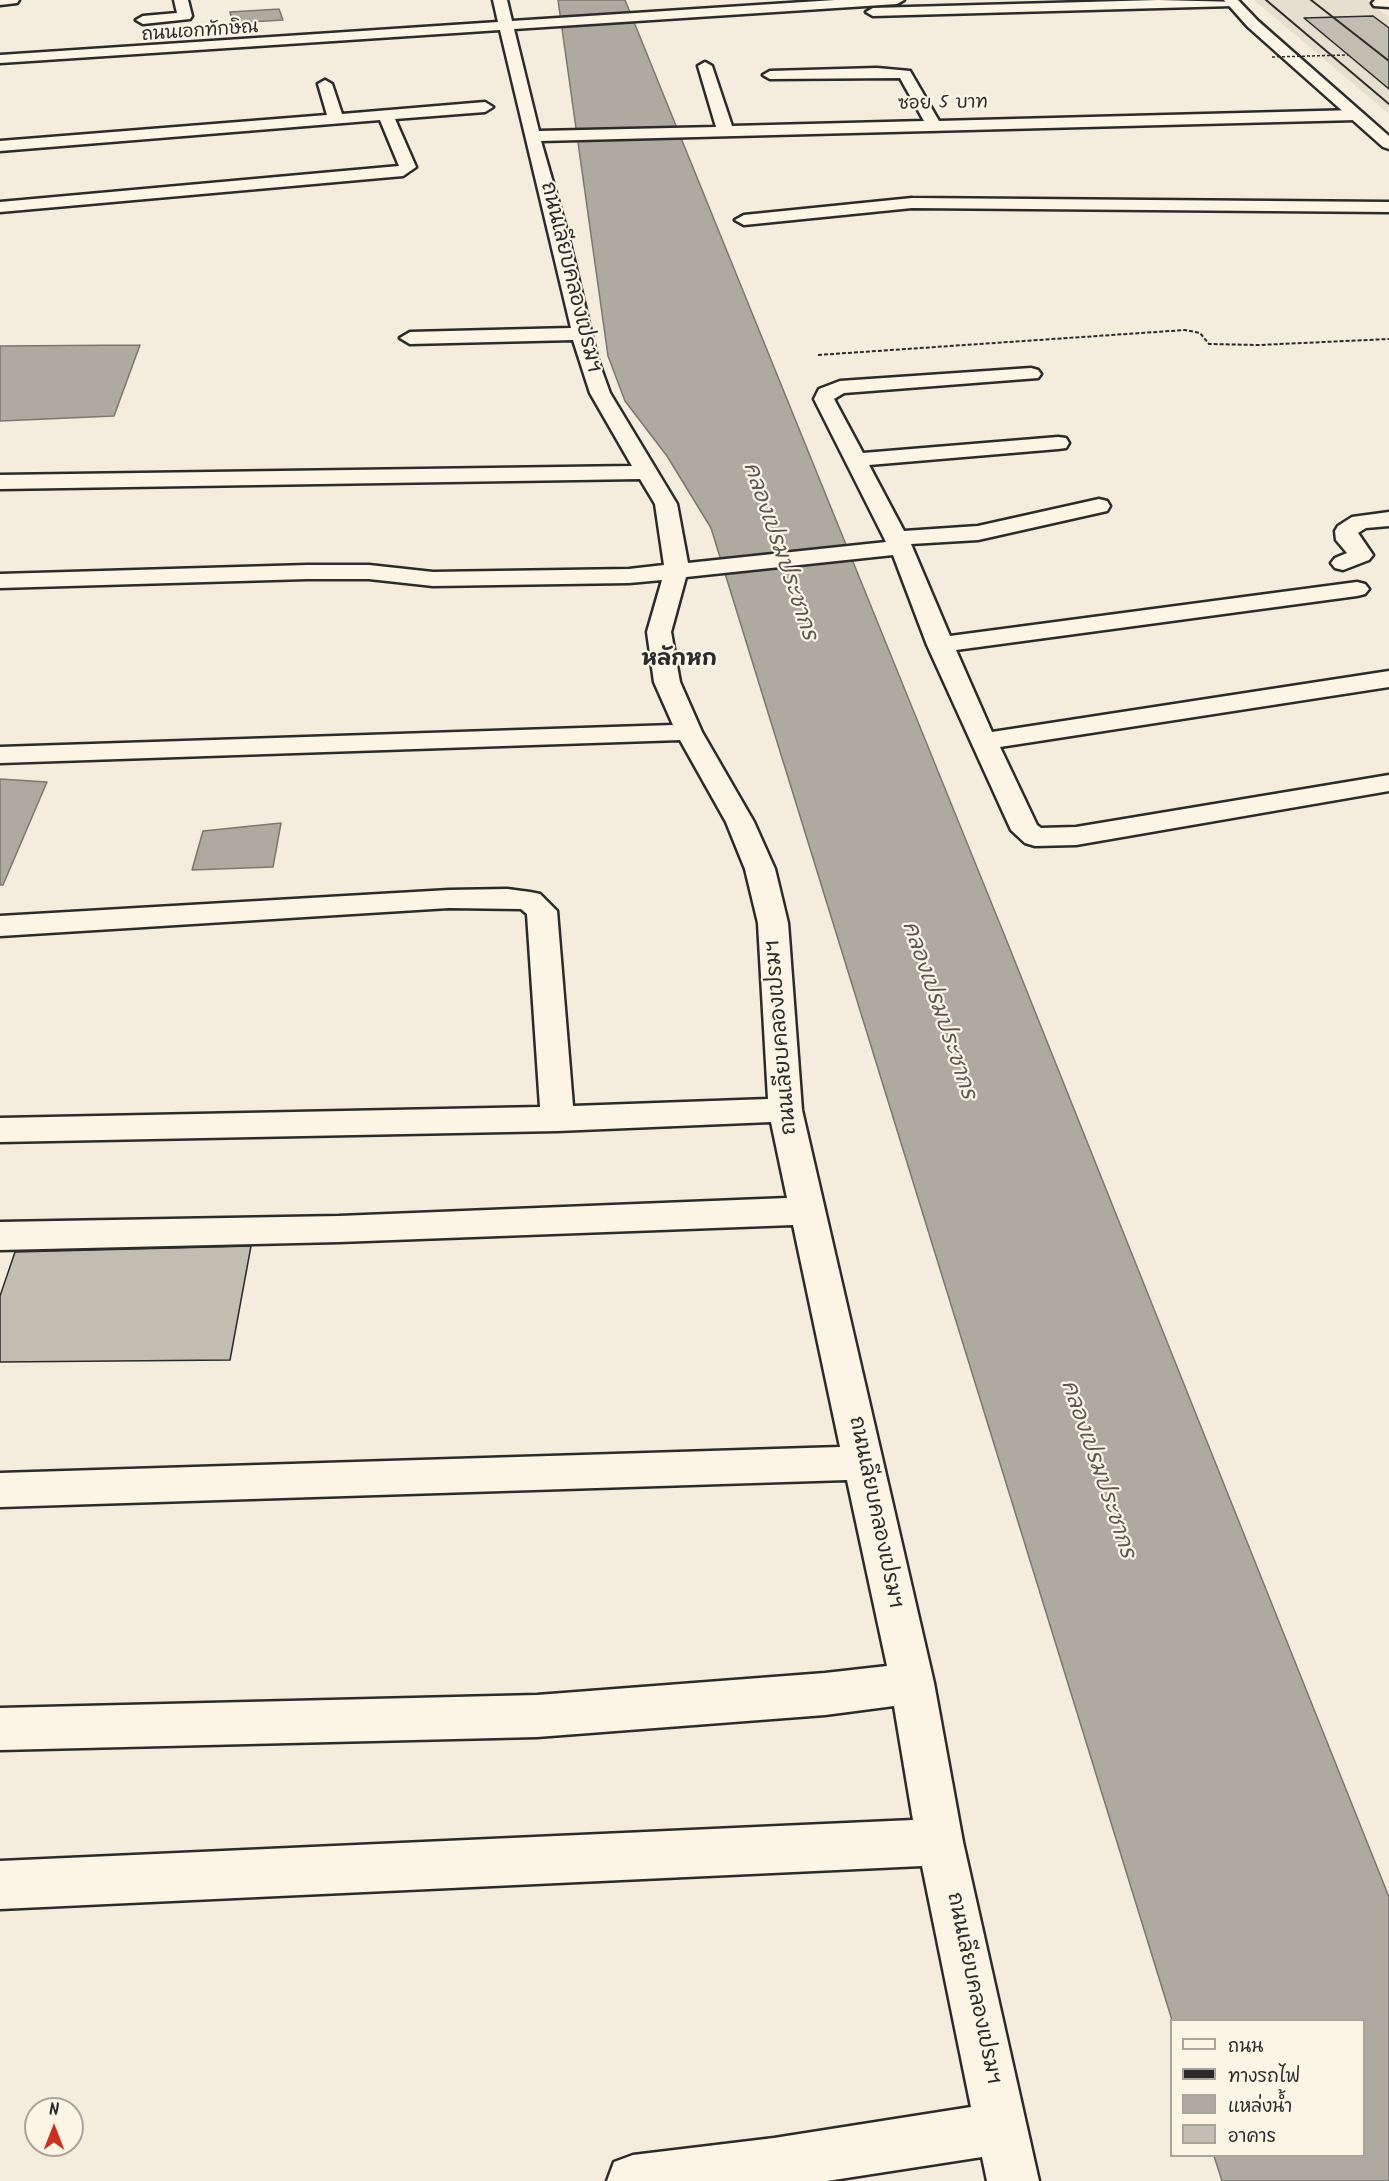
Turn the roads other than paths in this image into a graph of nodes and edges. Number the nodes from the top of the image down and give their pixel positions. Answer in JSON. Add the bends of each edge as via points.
{"nodes":[{"id":1,"x":12,"y":0,"type":"edge"},
{"id":2,"x":181,"y":0,"type":"edge"},
{"id":3,"x":682,"y":0,"type":"edge"},
{"id":4,"x":879,"y":0,"type":"edge"},
{"id":5,"x":897,"y":0,"type":"edge"},
{"id":6,"x":0,"y":1,"type":"edge"},
{"id":7,"x":1232,"y":1,"type":"edge"},
{"id":8,"x":848,"y":11,"type":"edge"},
{"id":9,"x":692,"y":12,"type":"junction"},
{"id":10,"x":515,"y":17,"type":"edge"},
{"id":11,"x":143,"y":20,"type":"dead end"},
{"id":12,"x":958,"y":21,"type":"dead end"},
{"id":13,"x":403,"y":34,"type":"junction"},
{"id":14,"x":0,"y":59,"type":"edge"},
{"id":15,"x":705,"y":66,"type":"dead end"},
{"id":16,"x":0,"y":67,"type":"edge"},
{"id":17,"x":770,"y":75,"type":"dead end"},
{"id":18,"x":325,"y":84,"type":"dead end"},
{"id":19,"x":485,"y":107,"type":"dead end"},
{"id":20,"x":385,"y":114,"type":"junction"},
{"id":21,"x":1356,"y":116,"type":"junction"},
{"id":22,"x":336,"y":118,"type":"junction"},
{"id":23,"x":933,"y":124,"type":"junction"},
{"id":24,"x":725,"y":130,"type":"junction"},
{"id":25,"x":544,"y":136,"type":"junction"},
{"id":26,"x":1389,"y":144,"type":"edge"},
{"id":27,"x":0,"y":146,"type":"edge"},
{"id":28,"x":0,"y":207,"type":"edge"},
{"id":29,"x":1389,"y":207,"type":"edge"},
{"id":30,"x":744,"y":220,"type":"dead end"},
{"id":31,"x":582,"y":334,"type":"junction"},
{"id":32,"x":410,"y":338,"type":"dead end"},
{"id":33,"x":1031,"y":374,"type":"dead end"},
{"id":34,"x":1059,"y":443,"type":"dead end"},
{"id":35,"x":857,"y":460,"type":"junction"},
{"id":36,"x":648,"y":472,"type":"junction"},
{"id":37,"x":0,"y":482,"type":"edge"},
{"id":38,"x":1100,"y":506,"type":"dead end"},
{"id":39,"x":1389,"y":519,"type":"edge"},
{"id":40,"x":893,"y":545,"type":"junction"},
{"id":41,"x":1343,"y":563,"type":"dead end"},
{"id":42,"x":692,"y":569,"type":"junction"},
{"id":43,"x":0,"y":581,"type":"edge"},
{"id":44,"x":1357,"y":589,"type":"dead end"},
{"id":45,"x":940,"y":645,"type":"junction"},
{"id":46,"x":1389,"y":679,"type":"edge"},
{"id":47,"x":689,"y":732,"type":"junction"},
{"id":48,"x":984,"y":741,"type":"junction"},
{"id":49,"x":0,"y":755,"type":"edge"},
{"id":50,"x":1389,"y":783,"type":"edge"},
{"id":51,"x":0,"y":926,"type":"edge"},
{"id":52,"x":785,"y":1110,"type":"junction"},
{"id":53,"x":557,"y":1119,"type":"junction"},
{"id":54,"x":0,"y":1130,"type":"edge"},
{"id":55,"x":806,"y":1211,"type":"junction"},
{"id":56,"x":0,"y":1236,"type":"edge"},
{"id":57,"x":864,"y":1463,"type":"junction"},
{"id":58,"x":0,"y":1490,"type":"edge"},
{"id":59,"x":912,"y":1683,"type":"junction"},
{"id":60,"x":0,"y":1729,"type":"edge"},
{"id":61,"x":940,"y":1842,"type":"junction"},
{"id":62,"x":0,"y":1886,"type":"edge"},
{"id":63,"x":1001,"y":2129,"type":"junction"},
{"id":64,"x":633,"y":2181,"type":"edge"},
{"id":65,"x":1013,"y":2181,"type":"edge"}],
"edges":[{"from":1,"to":6,"type":"street"},
{"from":2,"to":11,"type":"street","via":[[185,16]]},
{"from":3,"to":9,"type":"street"},
{"from":4,"to":5,"type":"street"},
{"from":4,"to":8,"type":"street"},
{"from":7,"to":8,"type":"street"},
{"from":7,"to":21,"type":"street"},
{"from":8,"to":9,"type":"street","name":"ถนนเอกทักษิณ"},
{"from":8,"to":12,"type":"street"},
{"from":9,"to":10,"type":"street","name":"ถนนเอกทักษิณ"},
{"from":10,"to":13,"type":"street","name":"ถนนเอกทักษิณ"},
{"from":10,"to":25,"type":"street","name":"ถนนเลียบคลองเปรมฯ"},
{"from":13,"to":14,"type":"street","name":"ถนนเอกทักษิณ"},
{"from":13,"to":16,"type":"street","name":"ถนนเอกทักษิณ","via":[[360,41]]},
{"from":15,"to":24,"type":"street"},
{"from":17,"to":23,"type":"street","via":[[905,74],[909,92]]},
{"from":18,"to":22,"type":"street"},
{"from":19,"to":20,"type":"street"},
{"from":20,"to":22,"type":"street"},
{"from":20,"to":28,"type":"street","via":[[408,167],[403,171]]},
{"from":21,"to":23,"type":"street","name":"ซอย 5 บาท"},
{"from":21,"to":26,"type":"street"},
{"from":22,"to":27,"type":"street"},
{"from":23,"to":24,"type":"street","name":"ซอย 5 บาท"},
{"from":24,"to":25,"type":"street","name":"ซอย 5 บาท"},
{"from":25,"to":31,"type":"street","name":"ถนนเลียบคลองเปรมฯ"},
{"from":29,"to":30,"type":"street","via":[[912,203]]},
{"from":31,"to":32,"type":"street"},
{"from":31,"to":36,"type":"street","name":"ถนนเลียบคลองเปรมฯ","via":[[600,393]]},
{"from":33,"to":35,"type":"street","via":[[840,387],[826,393],[824,399]]},
{"from":34,"to":35,"type":"street"},
{"from":35,"to":40,"type":"street"},
{"from":36,"to":37,"type":"street"},
{"from":36,"to":42,"type":"street","name":"ถนนเลียบคลองเปรมฯ","via":[[666,504],[676,555]]},
{"from":38,"to":40,"type":"street","via":[[978,533]]},
{"from":39,"to":41,"type":"street","via":[[1360,522],[1346,531],[1348,540],[1361,555]]},
{"from":40,"to":42,"type":"street"},
{"from":40,"to":45,"type":"street"},
{"from":42,"to":43,"type":"street","via":[[629,576],[434,579],[377,572],[307,572]]},
{"from":42,"to":47,"type":"street","name":"ถนนเลียบคลองเปรมฯ","via":[[659,632],[667,682]]},
{"from":44,"to":45,"type":"street"},
{"from":45,"to":48,"type":"street"},
{"from":46,"to":48,"type":"street"},
{"from":47,"to":49,"type":"street"},
{"from":47,"to":52,"type":"street","name":"ถนนเลียบคลองเปรมฯ","via":[[740,822],[760,869],[773,923]]},
{"from":48,"to":50,"type":"street","via":[[1025,830],[1042,838],[1076,836]]},
{"from":51,"to":53,"type":"street","via":[[449,899],[530,901],[542,911]]},
{"from":52,"to":53,"type":"street"},
{"from":52,"to":55,"type":"street","name":"ถนนเลียบคลองเปรมฯ"},
{"from":53,"to":54,"type":"street"},
{"from":55,"to":56,"type":"street","via":[[339,1229]]},
{"from":55,"to":57,"type":"street","name":"ถนนเลียบคลองเปรมฯ"},
{"from":57,"to":58,"type":"street"},
{"from":57,"to":59,"type":"street","name":"ถนนเลียบคลองเปรมฯ"},
{"from":59,"to":60,"type":"street","via":[[825,1694],[537,1716]]},
{"from":59,"to":61,"type":"street","name":"ถนนเลียบคลองเปรมฯ"},
{"from":61,"to":62,"type":"street"},
{"from":61,"to":63,"type":"street","name":"ถนนเลียบคลองเปรมฯ"},
{"from":63,"to":64,"type":"street"},
{"from":63,"to":65,"type":"street","name":"ถนนเลียบคลองเปรมฯ"}]}
